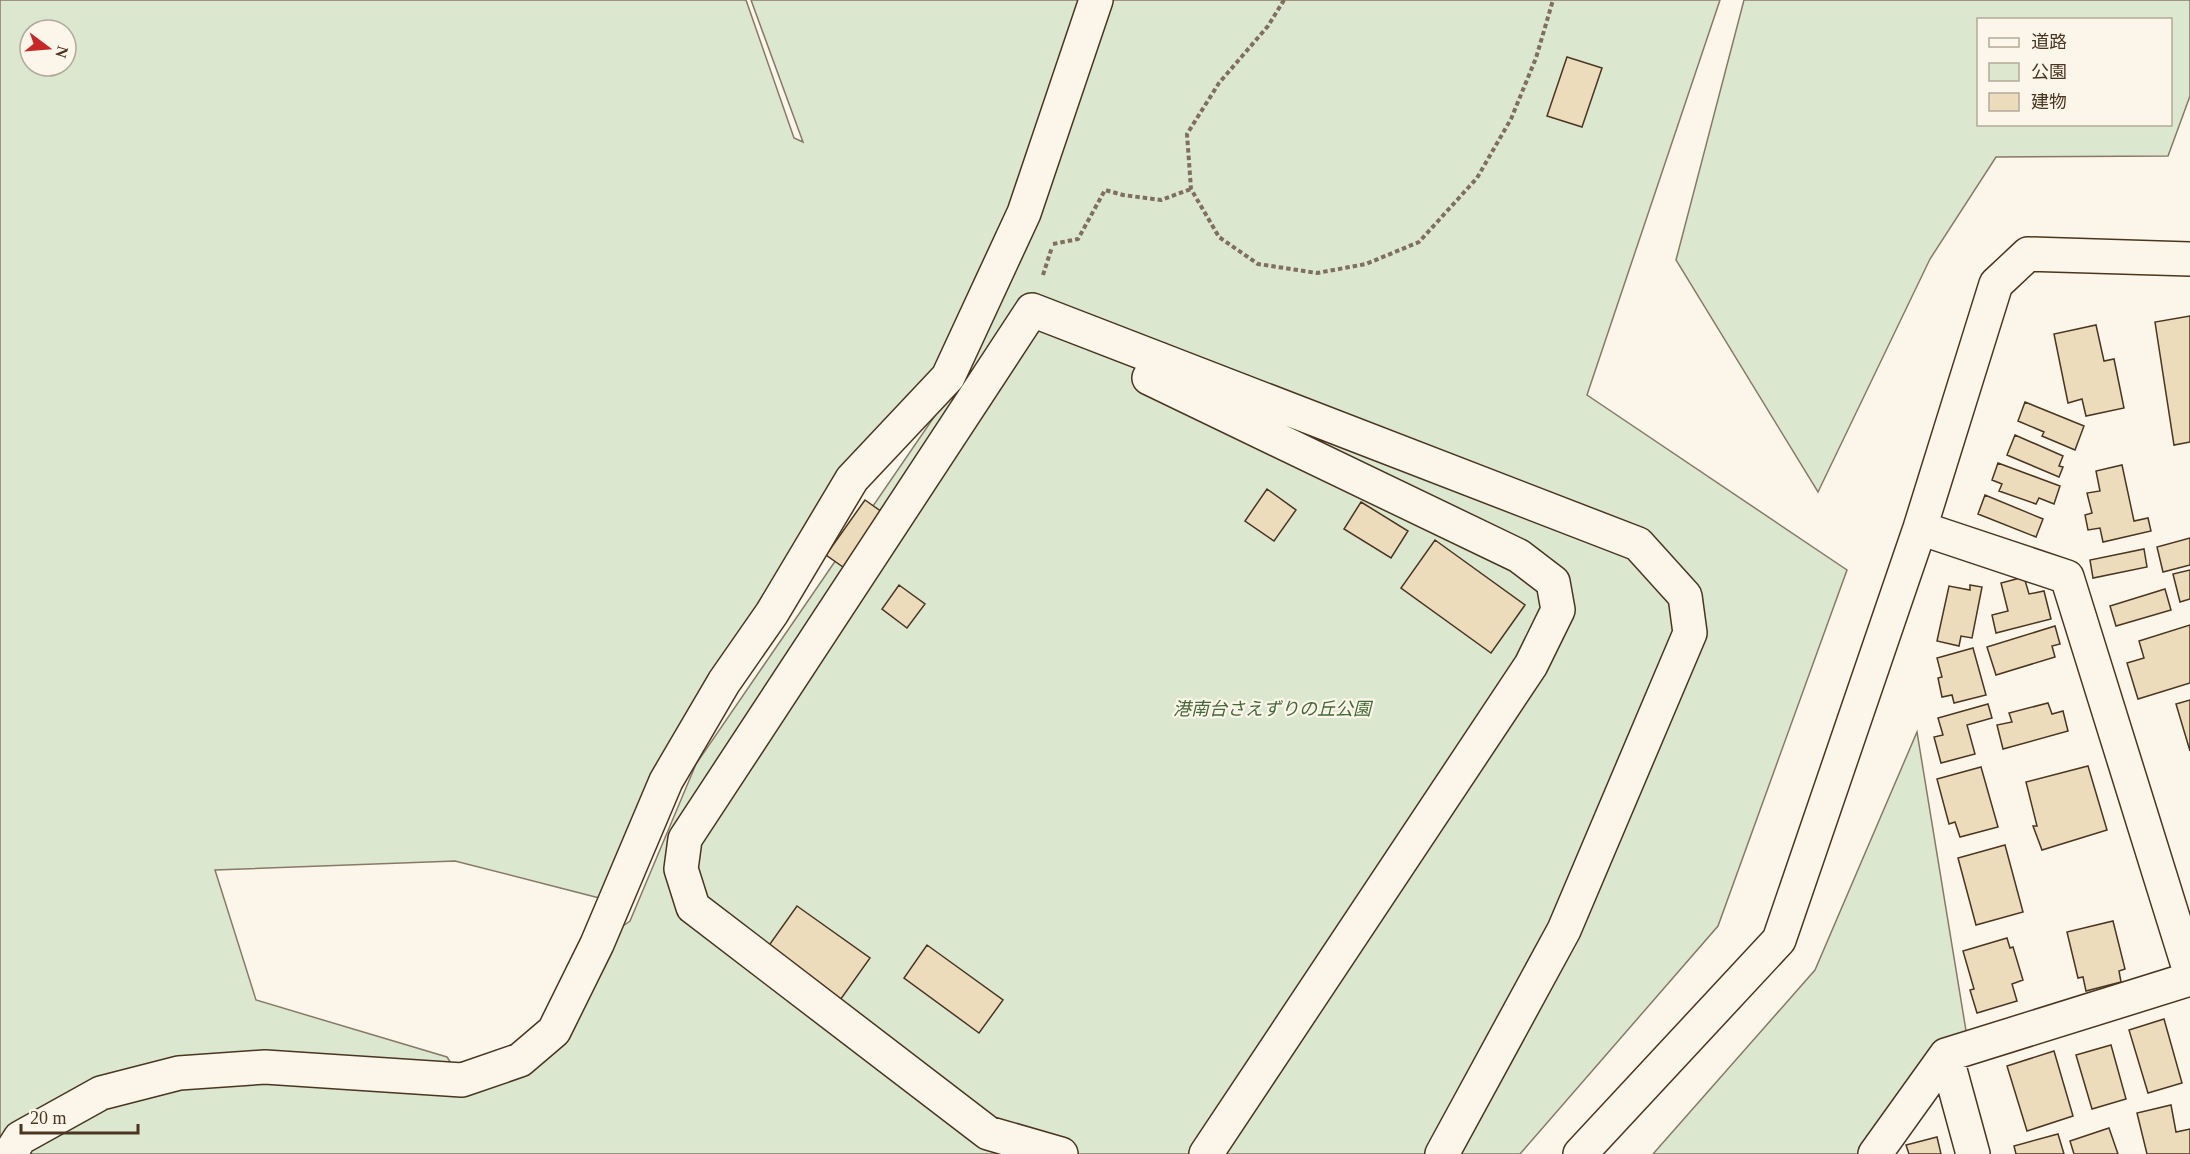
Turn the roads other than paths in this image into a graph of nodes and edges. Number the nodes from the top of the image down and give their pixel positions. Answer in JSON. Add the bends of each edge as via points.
{"nodes":[{"id":1,"x":1096,"y":0,"type":"edge"},
{"id":2,"x":2190,"y":259,"type":"edge"},
{"id":3,"x":1159,"y":359,"type":"junction"},
{"id":4,"x":1920,"y":528,"type":"junction"},
{"id":5,"x":2190,"y":972,"type":"edge"},
{"id":6,"x":2190,"y":979,"type":"edge"},
{"id":7,"x":1946,"y":1055,"type":"junction"},
{"id":8,"x":10,"y":1154,"type":"edge"},
{"id":9,"x":1061,"y":1154,"type":"edge"},
{"id":10,"x":1206,"y":1154,"type":"edge"},
{"id":11,"x":1442,"y":1154,"type":"edge"},
{"id":12,"x":1580,"y":1154,"type":"edge"},
{"id":13,"x":1875,"y":1154,"type":"edge"},
{"id":14,"x":1973,"y":1154,"type":"edge"}],
"edges":[{"from":1,"to":8,"type":"street","via":[[1024,213],[948,377],[852,479],[772,613],[724,682],[666,781],[597,944],[554,1031],[520,1060],[462,1080],[265,1067],[179,1073],[101,1093],[20,1138]]},
{"from":2,"to":4,"type":"street","via":[[2028,254],[1996,285]]},
{"from":3,"to":9,"type":"street","via":[[1032,310],[685,839],[681,869],[693,907],[988,1133]]},
{"from":3,"to":10,"type":"street","via":[[1149,378],[1519,556],[1553,582],[1558,610],[1531,664]]},
{"from":3,"to":11,"type":"street","via":[[1638,544],[1685,596],[1690,633],[1569,919]]},
{"from":4,"to":5,"type":"street","via":[[2067,577]]},
{"from":4,"to":12,"type":"street","via":[[1779,940]]},
{"from":6,"to":7,"type":"street"},
{"from":7,"to":13,"type":"street"},
{"from":7,"to":14,"type":"street"}]}
